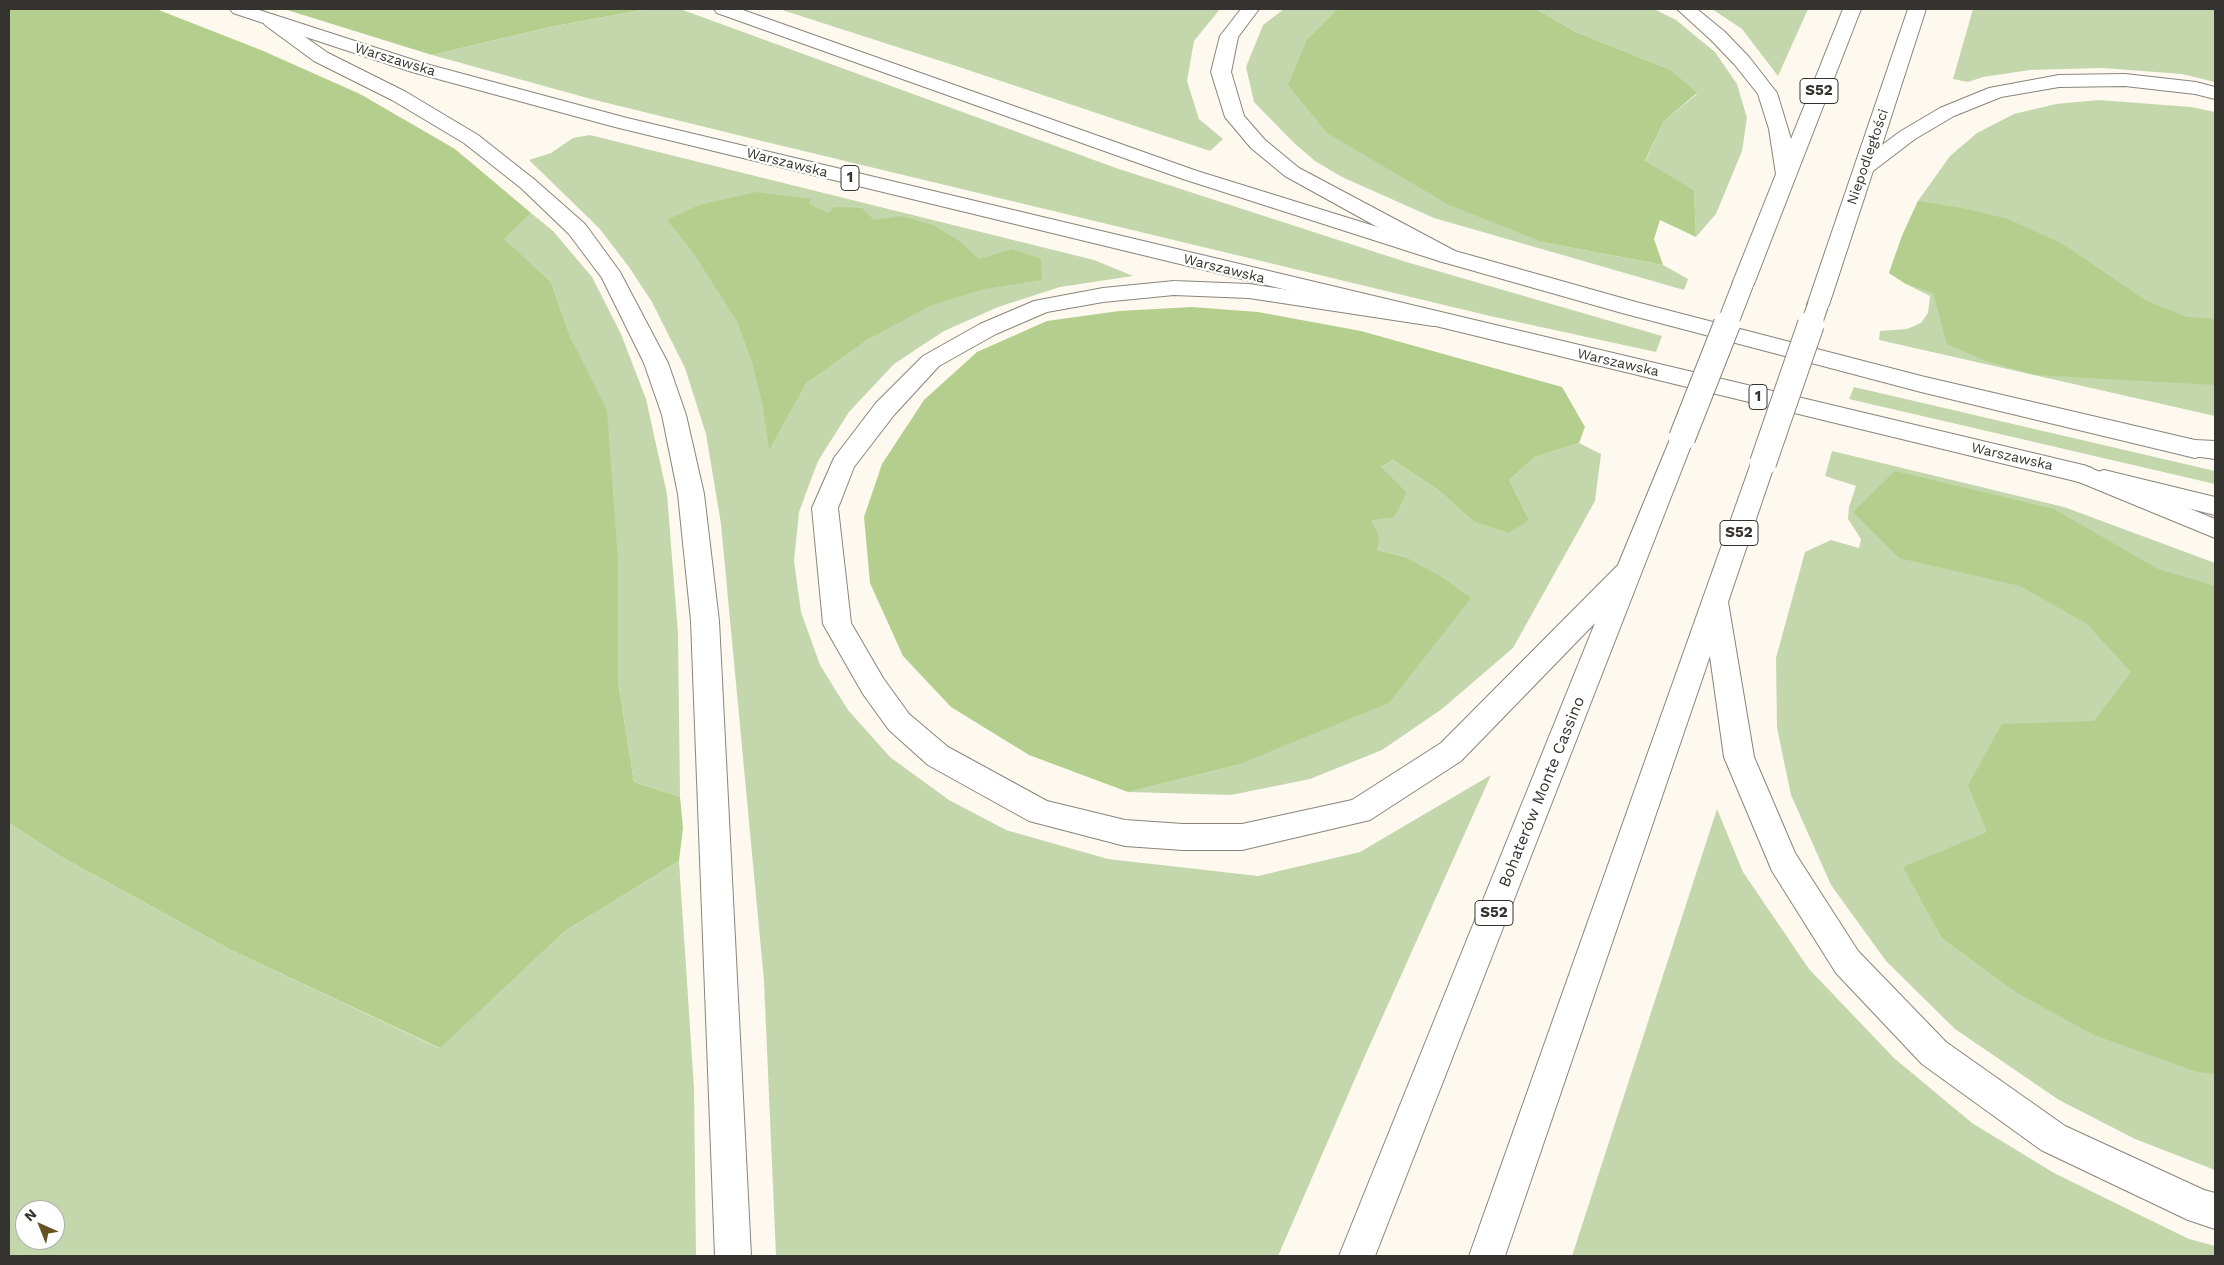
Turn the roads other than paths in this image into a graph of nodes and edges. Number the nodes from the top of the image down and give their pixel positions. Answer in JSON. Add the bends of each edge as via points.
{"nodes":[{"id":1,"x":239,"y":9,"type":"edge"},
{"id":2,"x":723,"y":9,"type":"edge"},
{"id":3,"x":1250,"y":9,"type":"edge"},
{"id":4,"x":1686,"y":9,"type":"edge"},
{"id":5,"x":1852,"y":9,"type":"edge"},
{"id":6,"x":1917,"y":9,"type":"edge"},
{"id":7,"x":271,"y":21,"type":"junction"},
{"id":8,"x":2215,"y":92,"type":"edge"},
{"id":9,"x":1865,"y":167,"type":"junction"},
{"id":10,"x":1786,"y":173,"type":"junction"},
{"id":11,"x":1447,"y":256,"type":"junction"},
{"id":12,"x":1433,"y":320,"type":"junction"},
{"id":13,"x":2209,"y":450,"type":"edge"},
{"id":14,"x":2083,"y":474,"type":"junction"},
{"id":15,"x":2215,"y":506,"type":"edge"},
{"id":16,"x":2215,"y":529,"type":"edge"},
{"id":17,"x":1630,"y":570,"type":"junction"},
{"id":18,"x":1716,"y":602,"type":"junction"},
{"id":19,"x":2215,"y":1211,"type":"edge"},
{"id":20,"x":733,"y":1256,"type":"edge"},
{"id":21,"x":1357,"y":1256,"type":"edge"},
{"id":22,"x":1487,"y":1256,"type":"edge"}],
"edges":[{"from":1,"to":7,"type":"main road","name":"Warszawska","number":"1"},
{"from":2,"to":11,"type":"main road","via":[[1190,175]]},
{"from":3,"to":11,"type":"main road","via":[[1229,36],[1221,72],[1236,117],[1258,144],[1292,172]]},
{"from":4,"to":10,"type":"main road","via":[[1718,36],[1767,93],[1779,129]]},
{"from":5,"to":10,"type":"main road","number":"S52"},
{"from":6,"to":9,"type":"main road","name":"Niepodległości","number":"S52"},
{"from":7,"to":12,"type":"main road","name":"Warszawska","number":"1","via":[[419,68],[622,122]]},
{"from":7,"to":20,"type":"main road","via":[[321,57],[399,96],[471,139],[528,184],[577,230],[612,277],[656,363],[674,415],[691,494],[705,621]]},
{"from":8,"to":9,"type":"main road","via":[[2125,80],[2059,81],[1996,92],[1947,112],[1908,135]]},
{"from":9,"to":18,"type":"main road","name":"Niepodległości","number":"S52","bridge":true},
{"from":10,"to":17,"type":"main road","name":"Bohaterów Monte Cassino","number":"S52","bridge":true},
{"from":11,"to":13,"type":"main road","via":[[1921,384]]},
{"from":12,"to":14,"type":"main road","name":"Warszawska","number":"1"},
{"from":12,"to":17,"type":"main road","via":[[1248,291],[1174,288],[1103,295],[1042,306],[988,329],[931,361],[885,409],[843,464],[825,508],[837,624],[899,722],[938,756],[1040,812],[1125,833],[1183,838],[1242,837],[1359,811],[1451,752]]},
{"from":14,"to":15,"type":"main road","name":"Warszawska"},
{"from":14,"to":16,"type":"main road"},
{"from":17,"to":21,"type":"main road","name":"Bohaterów Monte Cassino","number":"S52"},
{"from":18,"to":19,"type":"main road","via":[[1739,757],[1782,861],[1847,962],[1934,1053],[2054,1138]]},
{"from":18,"to":22,"type":"main road","number":"S52"}]}
